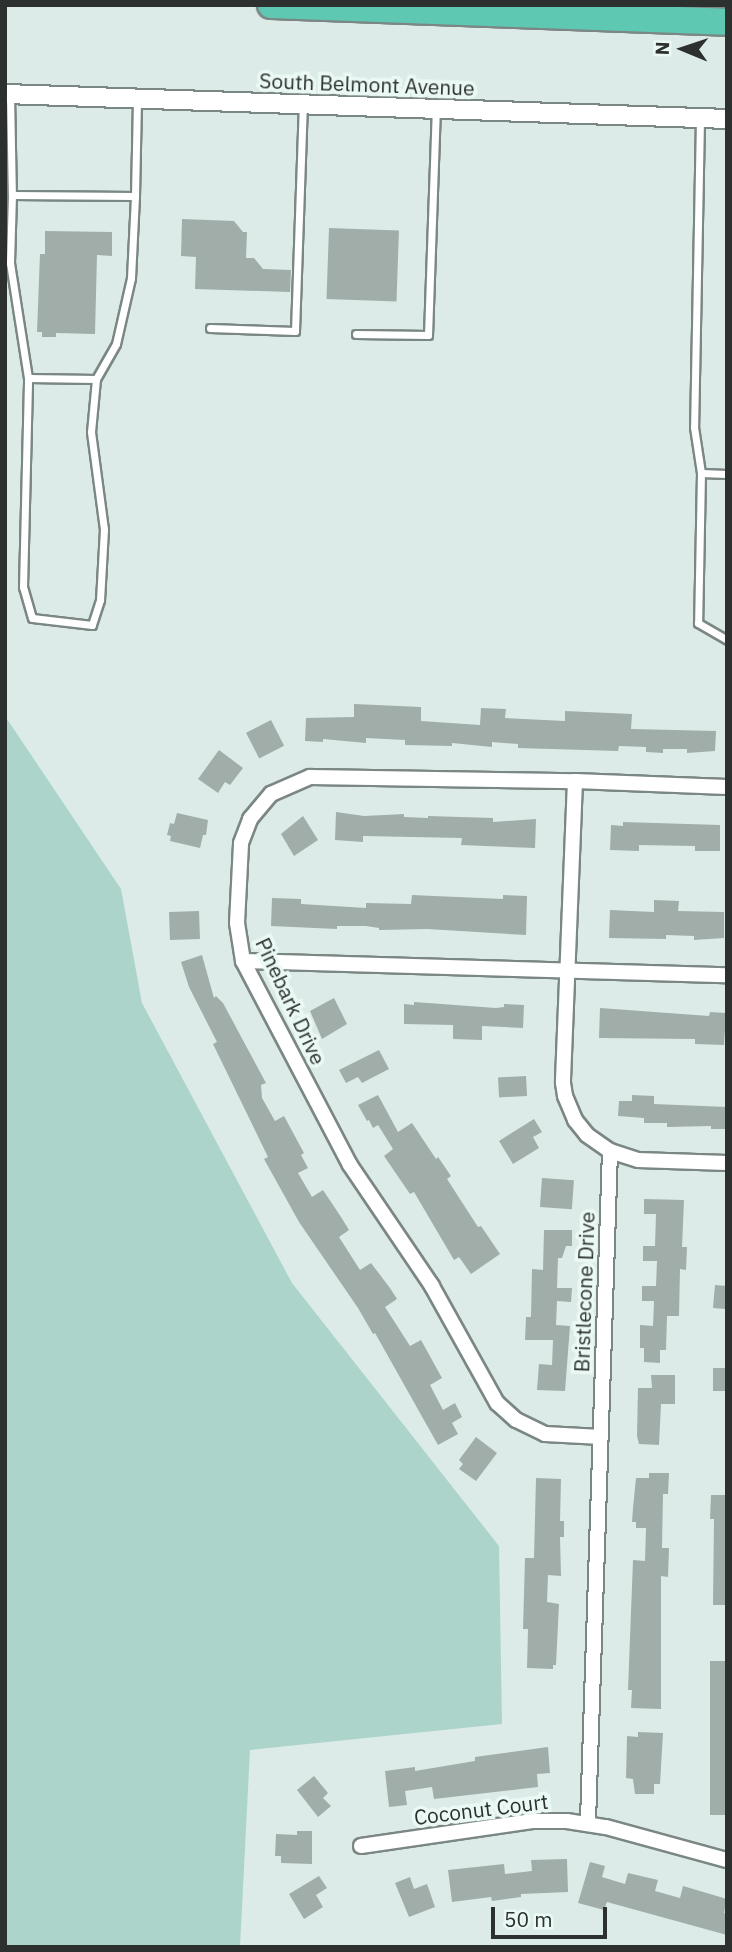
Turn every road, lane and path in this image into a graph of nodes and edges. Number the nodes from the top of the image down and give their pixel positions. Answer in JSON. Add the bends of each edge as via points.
{"nodes":[{"id":1,"x":271,"y":5,"type":"edge"},
{"id":2,"x":727,"y":22,"type":"edge"},
{"id":3,"x":8,"y":95,"type":"edge"},
{"id":4,"x":137,"y":99,"type":"junction"},
{"id":5,"x":303,"y":105,"type":"junction"},
{"id":6,"x":436,"y":109,"type":"junction"},
{"id":7,"x":700,"y":118,"type":"junction"},
{"id":8,"x":727,"y":119,"type":"edge"},
{"id":9,"x":12,"y":195,"type":"junction"},
{"id":10,"x":135,"y":196,"type":"junction"},
{"id":11,"x":209,"y":328,"type":"dead end"},
{"id":12,"x":356,"y":334,"type":"dead end"},
{"id":13,"x":28,"y":377,"type":"junction"},
{"id":14,"x":96,"y":379,"type":"junction"},
{"id":15,"x":701,"y":473,"type":"junction"},
{"id":16,"x":727,"y":474,"type":"edge"},
{"id":17,"x":727,"y":640,"type":"edge"},
{"id":18,"x":575,"y":781,"type":"junction"},
{"id":19,"x":727,"y":787,"type":"edge"},
{"id":20,"x":243,"y":961,"type":"junction"},
{"id":21,"x":566,"y":971,"type":"junction"},
{"id":22,"x":727,"y":975,"type":"edge"},
{"id":23,"x":610,"y":1151,"type":"junction"},
{"id":24,"x":727,"y":1163,"type":"edge"},
{"id":25,"x":601,"y":1437,"type":"junction"},
{"id":26,"x":588,"y":1823,"type":"junction"},
{"id":27,"x":361,"y":1846,"type":"dead end"},
{"id":28,"x":727,"y":1860,"type":"edge"}],
"edges":[{"from":1,"to":2,"type":"highway"},
{"from":3,"to":4,"type":"street","name":"South Belmont Avenue"},
{"from":3,"to":9,"type":"lane"},
{"from":4,"to":5,"type":"street","name":"South Belmont Avenue"},
{"from":4,"to":10,"type":"lane"},
{"from":5,"to":6,"type":"street","name":"South Belmont Avenue"},
{"from":5,"to":11,"type":"lane","via":[[295,331]]},
{"from":6,"to":7,"type":"street","name":"South Belmont Avenue"},
{"from":6,"to":12,"type":"lane","via":[[428,335]]},
{"from":7,"to":8,"type":"street","name":"South Belmont Avenue"},
{"from":7,"to":15,"type":"lane","via":[[694,427]]},
{"from":9,"to":10,"type":"lane"},
{"from":9,"to":13,"type":"lane","via":[[10,263]]},
{"from":10,"to":14,"type":"lane","via":[[131,278],[116,344]]},
{"from":13,"to":14,"type":"lane"},
{"from":13,"to":14,"type":"lane","via":[[23,587],[32,618],[92,625],[100,600],[104,529],[90,432]]},
{"from":15,"to":16,"type":"lane"},
{"from":15,"to":17,"type":"lane","via":[[698,623]]},
{"from":18,"to":19,"type":"street","name":"Pinebark Drive"},
{"from":18,"to":20,"type":"street","name":"Pinebark Drive","via":[[334,776],[310,777],[282,787],[250,819],[241,843],[237,923]]},
{"from":18,"to":21,"type":"street"},
{"from":20,"to":21,"type":"street"},
{"from":20,"to":25,"type":"street","name":"Pinebark Drive","via":[[350,1165],[432,1286],[497,1403],[526,1427],[545,1434]]},
{"from":21,"to":22,"type":"street"},
{"from":21,"to":23,"type":"street","via":[[565,1096],[587,1135]]},
{"from":23,"to":24,"type":"street","via":[[638,1160]]},
{"from":23,"to":25,"type":"street","name":"Bristlecone Drive"},
{"from":25,"to":26,"type":"street","name":"Bristlecone Drive"},
{"from":26,"to":27,"type":"street","name":"Coconut Court","via":[[532,1821]]},
{"from":26,"to":28,"type":"street","name":"Coconut Court"}]}
